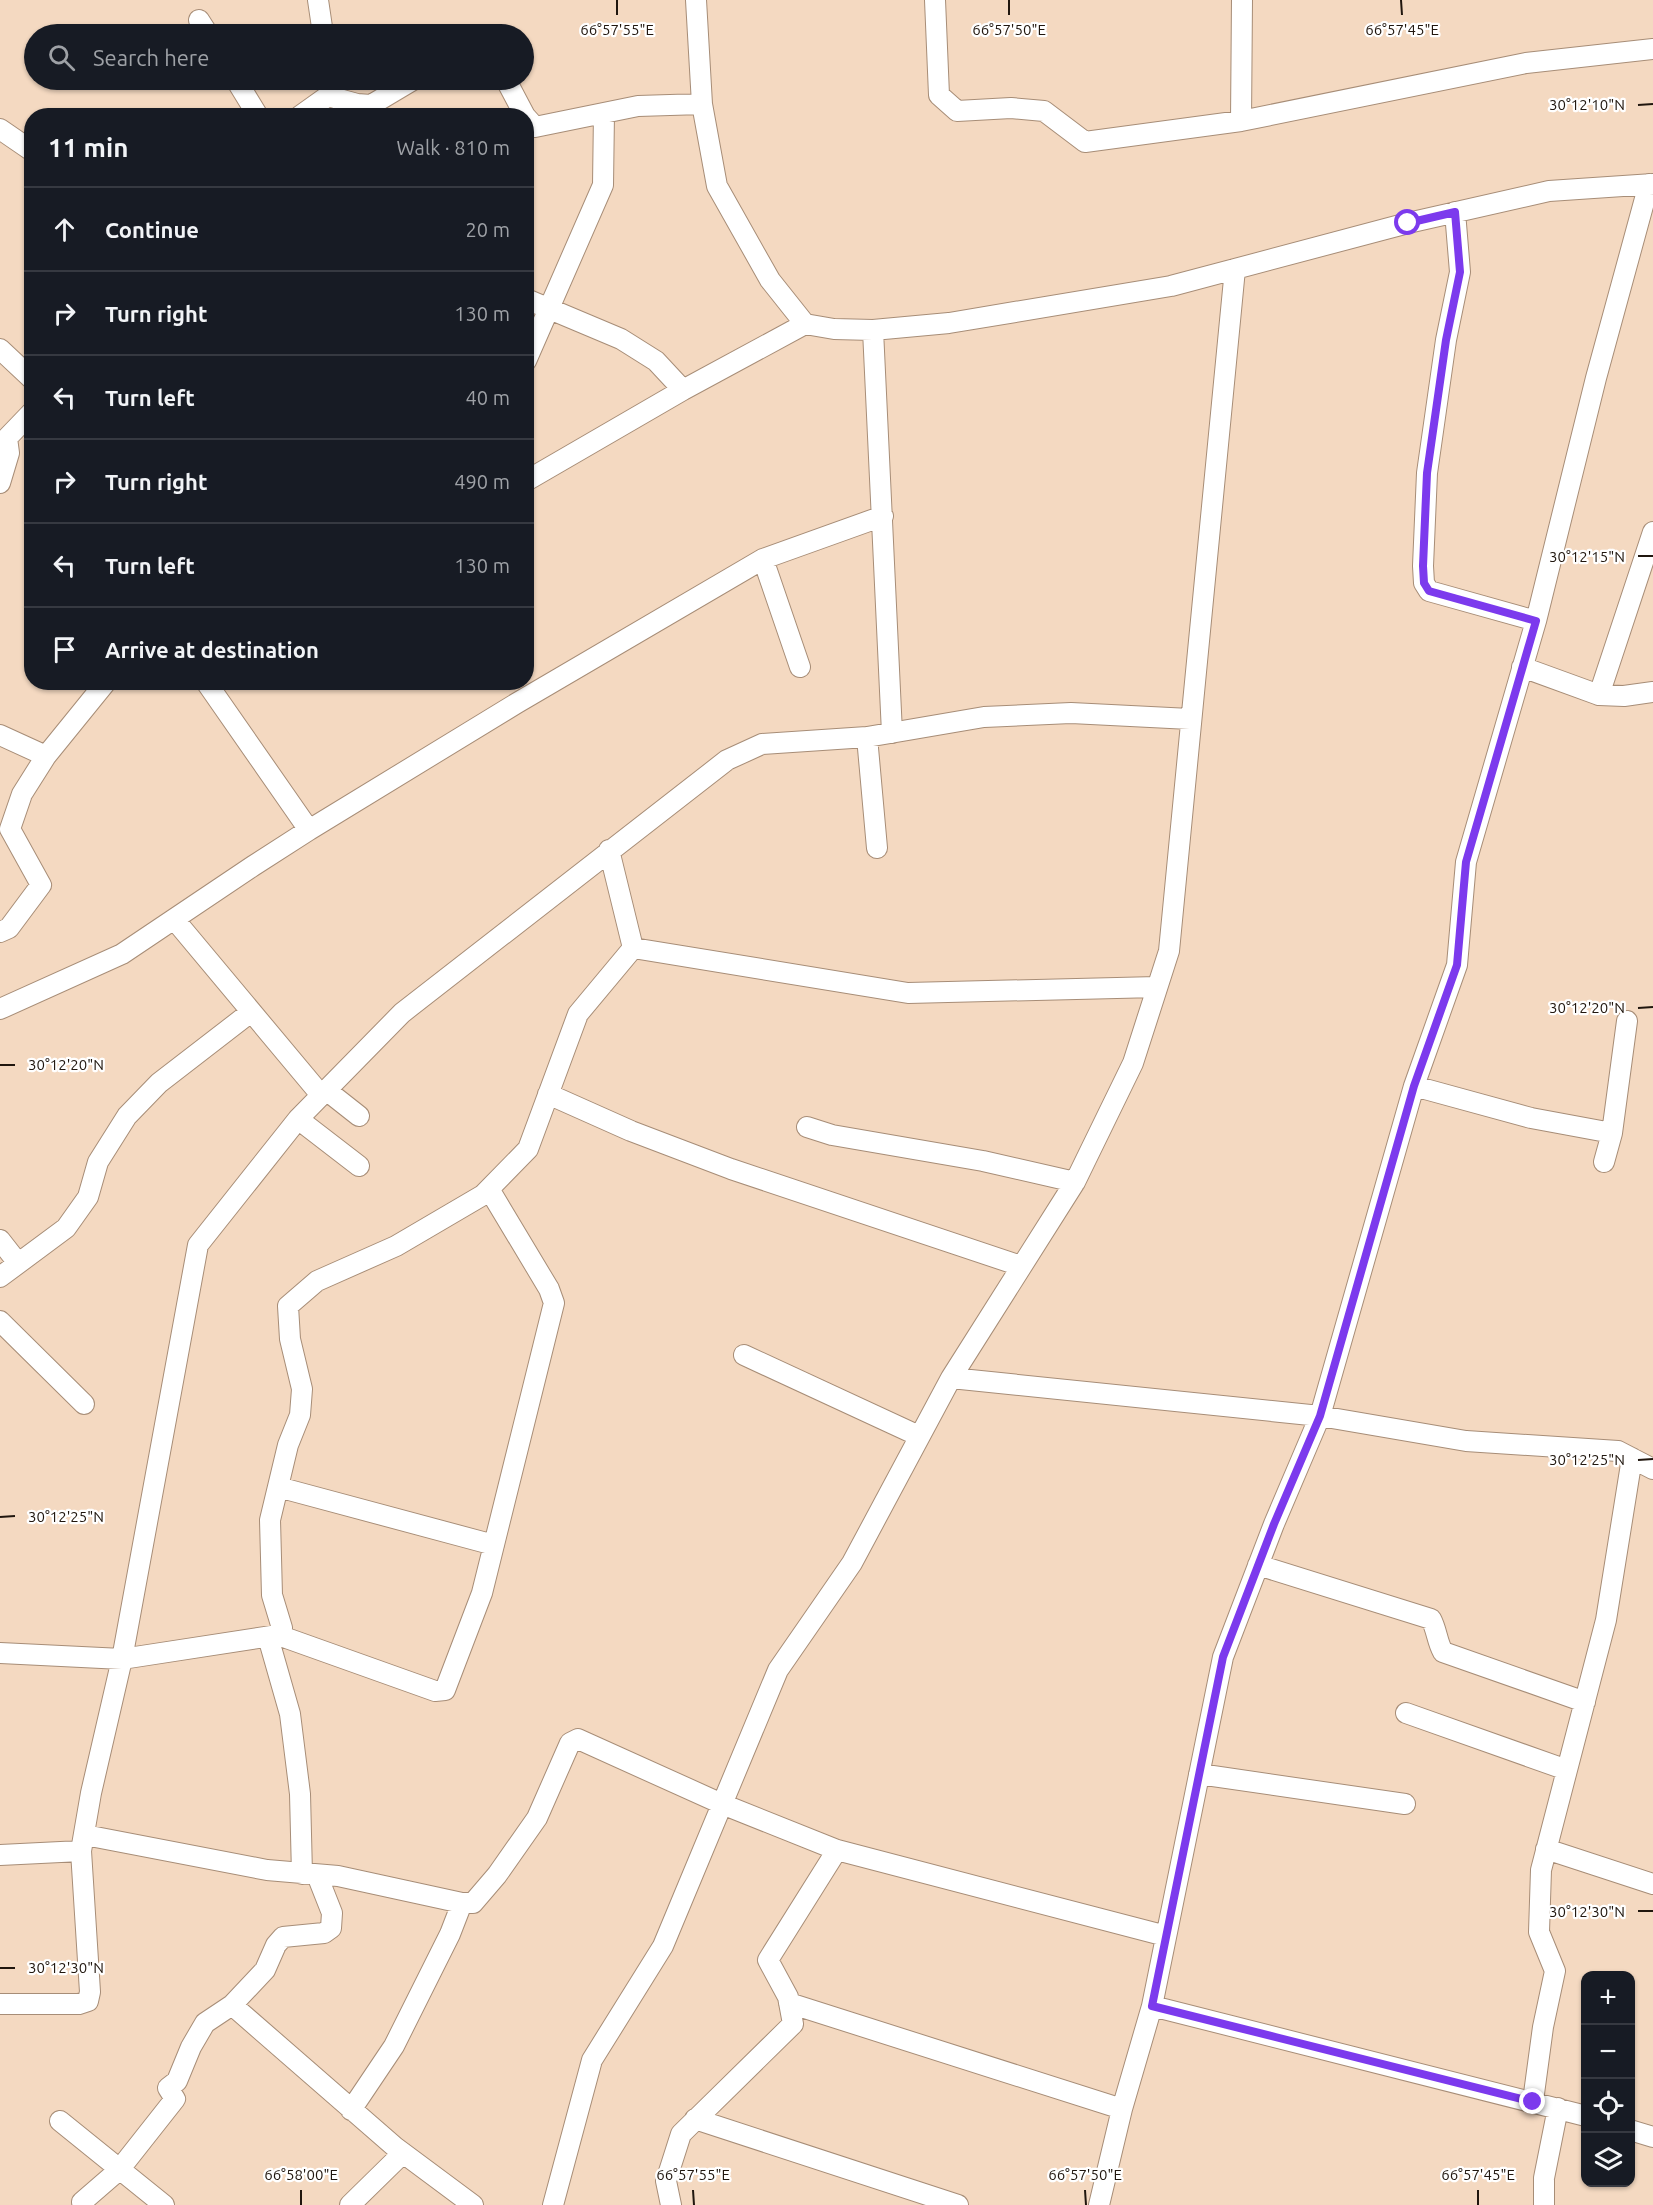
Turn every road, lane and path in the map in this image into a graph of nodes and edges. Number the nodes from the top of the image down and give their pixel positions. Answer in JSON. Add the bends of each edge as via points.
{"nodes":[{"id":1,"x":318,"y":0,"type":"edge"},
{"id":2,"x":696,"y":0,"type":"edge"},
{"id":3,"x":935,"y":0,"type":"edge"},
{"id":4,"x":1242,"y":0,"type":"edge"},
{"id":5,"x":321,"y":24,"type":"edge"},
{"id":6,"x":1653,"y":49,"type":"edge"},
{"id":7,"x":242,"y":90,"type":"edge"},
{"id":8,"x":328,"y":90,"type":"edge"},
{"id":9,"x":333,"y":90,"type":"edge"},
{"id":10,"x":396,"y":90,"type":"edge"},
{"id":11,"x":512,"y":90,"type":"edge"},
{"id":12,"x":702,"y":104,"type":"junction"},
{"id":13,"x":253,"y":108,"type":"edge"},
{"id":14,"x":309,"y":108,"type":"edge"},
{"id":15,"x":522,"y":108,"type":"edge"},
{"id":16,"x":604,"y":113,"type":"junction"},
{"id":17,"x":1241,"y":121,"type":"junction"},
{"id":18,"x":534,"y":126,"type":"edge"},
{"id":19,"x":0,"y":129,"type":"edge"},
{"id":20,"x":24,"y":146,"type":"edge"},
{"id":21,"x":1651,"y":184,"type":"edge"},
{"id":22,"x":1455,"y":212,"type":"junction"},
{"id":23,"x":1236,"y":269,"type":"junction"},
{"id":24,"x":534,"y":302,"type":"edge"},
{"id":25,"x":550,"y":308,"type":"junction"},
{"id":26,"x":805,"y":324,"type":"junction"},
{"id":27,"x":873,"y":330,"type":"junction"},
{"id":28,"x":534,"y":343,"type":"edge"},
{"id":29,"x":0,"y":349,"type":"edge"},
{"id":30,"x":24,"y":372,"type":"edge"},
{"id":31,"x":683,"y":390,"type":"junction"},
{"id":32,"x":24,"y":421,"type":"edge"},
{"id":33,"x":534,"y":476,"type":"edge"},
{"id":34,"x":0,"y":483,"type":"edge"},
{"id":35,"x":883,"y":516,"type":"junction"},
{"id":36,"x":1653,"y":532,"type":"edge"},
{"id":37,"x":764,"y":559,"type":"junction"},
{"id":38,"x":1536,"y":621,"type":"junction"},
{"id":39,"x":800,"y":667,"type":"dead end"},
{"id":40,"x":1522,"y":668,"type":"junction"},
{"id":41,"x":100,"y":690,"type":"edge"},
{"id":42,"x":212,"y":690,"type":"edge"},
{"id":43,"x":1653,"y":692,"type":"edge"},
{"id":44,"x":1599,"y":695,"type":"junction"},
{"id":45,"x":1190,"y":719,"type":"junction"},
{"id":46,"x":892,"y":733,"type":"junction"},
{"id":47,"x":0,"y":735,"type":"edge"},
{"id":48,"x":867,"y":737,"type":"junction"},
{"id":49,"x":46,"y":756,"type":"junction"},
{"id":50,"x":309,"y":831,"type":"junction"},
{"id":51,"x":877,"y":848,"type":"dead end"},
{"id":52,"x":609,"y":850,"type":"junction"},
{"id":53,"x":174,"y":920,"type":"junction"},
{"id":54,"x":0,"y":932,"type":"edge"},
{"id":55,"x":633,"y":948,"type":"junction"},
{"id":56,"x":1157,"y":987,"type":"junction"},
{"id":57,"x":0,"y":1009,"type":"edge"},
{"id":58,"x":251,"y":1012,"type":"junction"},
{"id":59,"x":1627,"y":1021,"type":"dead end"},
{"id":60,"x":1414,"y":1086,"type":"junction"},
{"id":61,"x":323,"y":1093,"type":"junction"},
{"id":62,"x":548,"y":1094,"type":"junction"},
{"id":63,"x":359,"y":1116,"type":"dead end"},
{"id":64,"x":298,"y":1119,"type":"junction"},
{"id":65,"x":807,"y":1127,"type":"dead end"},
{"id":66,"x":1612,"y":1133,"type":"junction"},
{"id":67,"x":1604,"y":1162,"type":"dead end"},
{"id":68,"x":359,"y":1166,"type":"dead end"},
{"id":69,"x":1075,"y":1182,"type":"junction"},
{"id":70,"x":489,"y":1189,"type":"junction"},
{"id":71,"x":0,"y":1240,"type":"edge"},
{"id":72,"x":18,"y":1263,"type":"junction"},
{"id":73,"x":1022,"y":1266,"type":"junction"},
{"id":74,"x":0,"y":1277,"type":"edge"},
{"id":75,"x":0,"y":1321,"type":"edge"},
{"id":76,"x":744,"y":1355,"type":"dead end"},
{"id":77,"x":951,"y":1378,"type":"junction"},
{"id":78,"x":84,"y":1404,"type":"dead end"},
{"id":79,"x":1320,"y":1416,"type":"junction"},
{"id":80,"x":919,"y":1437,"type":"junction"},
{"id":81,"x":1632,"y":1458,"type":"junction"},
{"id":82,"x":1653,"y":1469,"type":"edge"},
{"id":83,"x":278,"y":1487,"type":"junction"},
{"id":84,"x":494,"y":1545,"type":"junction"},
{"id":85,"x":1258,"y":1565,"type":"junction"},
{"id":86,"x":273,"y":1636,"type":"junction"},
{"id":87,"x":0,"y":1653,"type":"edge"},
{"id":88,"x":122,"y":1659,"type":"junction"},
{"id":89,"x":1585,"y":1702,"type":"junction"},
{"id":90,"x":1406,"y":1713,"type":"dead end"},
{"id":91,"x":1567,"y":1770,"type":"junction"},
{"id":92,"x":1199,"y":1774,"type":"junction"},
{"id":93,"x":722,"y":1804,"type":"junction"},
{"id":94,"x":1406,"y":1804,"type":"dead end"},
{"id":95,"x":83,"y":1843,"type":"junction"},
{"id":96,"x":1546,"y":1849,"type":"junction"},
{"id":97,"x":837,"y":1850,"type":"junction"},
{"id":98,"x":0,"y":1855,"type":"edge"},
{"id":99,"x":310,"y":1875,"type":"junction"},
{"id":100,"x":1653,"y":1884,"type":"edge"},
{"id":101,"x":462,"y":1903,"type":"junction"},
{"id":102,"x":1166,"y":1936,"type":"junction"},
{"id":103,"x":789,"y":2003,"type":"junction"},
{"id":104,"x":0,"y":2004,"type":"edge"},
{"id":105,"x":232,"y":2005,"type":"junction"},
{"id":106,"x":1152,"y":2006,"type":"junction"},
{"id":107,"x":1533,"y":2102,"type":"junction"},
{"id":108,"x":1558,"y":2108,"type":"junction"},
{"id":109,"x":1122,"y":2109,"type":"junction"},
{"id":110,"x":351,"y":2110,"type":"junction"},
{"id":111,"x":1581,"y":2115,"type":"edge"},
{"id":112,"x":695,"y":2119,"type":"junction"},
{"id":113,"x":60,"y":2121,"type":"dead end"},
{"id":114,"x":1635,"y":2132,"type":"edge"},
{"id":115,"x":1653,"y":2137,"type":"edge"},
{"id":116,"x":403,"y":2153,"type":"junction"},
{"id":117,"x":119,"y":2170,"type":"junction"},
{"id":118,"x":82,"y":2202,"type":"dead end"},
{"id":119,"x":164,"y":2205,"type":"edge"},
{"id":120,"x":350,"y":2205,"type":"edge"},
{"id":121,"x":473,"y":2205,"type":"edge"},
{"id":122,"x":553,"y":2205,"type":"edge"},
{"id":123,"x":671,"y":2205,"type":"edge"},
{"id":124,"x":958,"y":2205,"type":"edge"},
{"id":125,"x":1099,"y":2205,"type":"edge"},
{"id":126,"x":1544,"y":2205,"type":"edge"}],
"edges":[{"from":1,"to":5,"type":"street"},
{"from":2,"to":12,"type":"street"},
{"from":3,"to":17,"type":"street","via":[[939,95],[957,111],[1044,111],[1085,142]]},
{"from":4,"to":17,"type":"street"},
{"from":6,"to":17,"type":"street","via":[[1526,63]]},
{"from":7,"to":13,"type":"street"},
{"from":8,"to":14,"type":"street"},
{"from":9,"to":10,"type":"street","via":[[357,104],[371,105]]},
{"from":11,"to":15,"type":"street"},
{"from":12,"to":16,"type":"street","via":[[638,106]]},
{"from":12,"to":26,"type":"street","via":[[717,186],[770,280]]},
{"from":16,"to":18,"type":"street"},
{"from":16,"to":25,"type":"street","via":[[603,184]]},
{"from":19,"to":20,"type":"street"},
{"from":21,"to":22,"type":"street","via":[[1549,190]]},
{"from":21,"to":38,"type":"street","via":[[1596,378]]},
{"from":22,"to":23,"type":"street"},
{"from":22,"to":38,"type":"street","via":[[1460,272],[1427,473],[1424,583],[1429,591]]},
{"from":23,"to":27,"type":"street","via":[[1171,286],[949,323]]},
{"from":23,"to":45,"type":"street"},
{"from":24,"to":25,"type":"street"},
{"from":25,"to":28,"type":"street"},
{"from":25,"to":31,"type":"street","via":[[621,339],[656,362]]},
{"from":26,"to":27,"type":"street"},
{"from":26,"to":31,"type":"street"},
{"from":27,"to":35,"type":"street"},
{"from":29,"to":30,"type":"street"},
{"from":31,"to":33,"type":"street"},
{"from":32,"to":34,"type":"street","via":[[6,440],[9,453]]},
{"from":35,"to":37,"type":"street"},
{"from":35,"to":46,"type":"street"},
{"from":36,"to":44,"type":"street"},
{"from":37,"to":39,"type":"street"},
{"from":37,"to":50,"type":"street","via":[[517,703]]},
{"from":38,"to":40,"type":"street"},
{"from":40,"to":44,"type":"street"},
{"from":40,"to":60,"type":"street","via":[[1466,862],[1457,965]]},
{"from":41,"to":49,"type":"street"},
{"from":42,"to":50,"type":"street"},
{"from":43,"to":44,"type":"street"},
{"from":45,"to":46,"type":"street","via":[[1071,713],[984,717]]},
{"from":45,"to":56,"type":"street","via":[[1169,951]]},
{"from":46,"to":48,"type":"street"},
{"from":47,"to":49,"type":"street"},
{"from":48,"to":51,"type":"street"},
{"from":48,"to":52,"type":"street","via":[[762,744],[727,760]]},
{"from":49,"to":54,"type":"street","via":[[22,794],[10,829],[41,885],[9,928]]},
{"from":50,"to":53,"type":"street"},
{"from":52,"to":55,"type":"street"},
{"from":52,"to":61,"type":"street","via":[[402,1013]]},
{"from":53,"to":57,"type":"street","via":[[122,954]]},
{"from":53,"to":58,"type":"street"},
{"from":55,"to":56,"type":"street","via":[[908,993]]},
{"from":55,"to":62,"type":"street","via":[[578,1014]]},
{"from":56,"to":69,"type":"street","via":[[1133,1064]]},
{"from":58,"to":61,"type":"street"},
{"from":58,"to":72,"type":"street","via":[[159,1083],[127,1116],[98,1162],[88,1197],[66,1228]]},
{"from":59,"to":66,"type":"street"},
{"from":60,"to":66,"type":"street","via":[[1531,1118]]},
{"from":60,"to":79,"type":"street"},
{"from":61,"to":63,"type":"street"},
{"from":61,"to":64,"type":"street"},
{"from":62,"to":70,"type":"street","via":[[528,1149]]},
{"from":62,"to":73,"type":"street","via":[[731,1169]]},
{"from":64,"to":68,"type":"street"},
{"from":64,"to":88,"type":"street","via":[[198,1245]]},
{"from":65,"to":69,"type":"street"},
{"from":66,"to":67,"type":"street"},
{"from":69,"to":73,"type":"street"},
{"from":70,"to":83,"type":"street","via":[[396,1246],[317,1281],[288,1306],[290,1339],[302,1389],[300,1415]]},
{"from":70,"to":84,"type":"street","via":[[554,1303]]},
{"from":71,"to":72,"type":"street"},
{"from":72,"to":74,"type":"street"},
{"from":73,"to":77,"type":"street"},
{"from":75,"to":78,"type":"street"},
{"from":76,"to":80,"type":"street"},
{"from":77,"to":79,"type":"street"},
{"from":77,"to":80,"type":"street"},
{"from":79,"to":81,"type":"street","via":[[1466,1441],[1618,1451]]},
{"from":79,"to":85,"type":"street"},
{"from":80,"to":93,"type":"street","via":[[852,1563],[778,1670]]},
{"from":81,"to":82,"type":"street"},
{"from":81,"to":89,"type":"street","via":[[1606,1620]]},
{"from":83,"to":84,"type":"street"},
{"from":83,"to":86,"type":"street","via":[[270,1520],[272,1595],[282,1628]]},
{"from":84,"to":86,"type":"street","via":[[482,1593],[446,1690],[435,1691]]},
{"from":85,"to":89,"type":"street","via":[[1431,1619],[1443,1652]]},
{"from":85,"to":92,"type":"street","via":[[1223,1657]]},
{"from":86,"to":88,"type":"street"},
{"from":86,"to":99,"type":"street","via":[[290,1714]]},
{"from":87,"to":88,"type":"street"},
{"from":88,"to":95,"type":"street"},
{"from":89,"to":91,"type":"street"},
{"from":90,"to":91,"type":"street"},
{"from":91,"to":96,"type":"street"},
{"from":92,"to":94,"type":"street"},
{"from":92,"to":102,"type":"street"},
{"from":93,"to":97,"type":"street"},
{"from":93,"to":101,"type":"street","via":[[579,1739],[570,1743],[537,1818],[497,1875],[473,1903]]},
{"from":93,"to":122,"type":"street","via":[[663,1946],[592,2060]]},
{"from":95,"to":98,"type":"street"},
{"from":95,"to":99,"type":"street"},
{"from":95,"to":104,"type":"street","via":[[88,2001]]},
{"from":96,"to":100,"type":"street"},
{"from":96,"to":107,"type":"street","via":[[1540,1870],[1539,1932],[1555,1971]]},
{"from":97,"to":102,"type":"street"},
{"from":97,"to":103,"type":"street","via":[[768,1960]]},
{"from":99,"to":101,"type":"street","via":[[338,1876]]},
{"from":99,"to":105,"type":"street","via":[[332,1913],[331,1928],[324,1933],[283,1937],[265,1970]]},
{"from":101,"to":110,"type":"street","via":[[394,2046]]},
{"from":102,"to":106,"type":"street"},
{"from":103,"to":109,"type":"street"},
{"from":103,"to":112,"type":"street","via":[[793,2024]]},
{"from":105,"to":110,"type":"street"},
{"from":105,"to":117,"type":"street","via":[[205,2023],[177,2081],[168,2088],[175,2099]]},
{"from":106,"to":107,"type":"street"},
{"from":106,"to":109,"type":"street"},
{"from":107,"to":108,"type":"street"},
{"from":108,"to":111,"type":"street"},
{"from":108,"to":126,"type":"street","via":[[1544,2178]]},
{"from":109,"to":125,"type":"street"},
{"from":110,"to":116,"type":"street"},
{"from":112,"to":123,"type":"street","via":[[681,2134],[666,2181]]},
{"from":112,"to":124,"type":"street"},
{"from":113,"to":117,"type":"street"},
{"from":114,"to":115,"type":"street"},
{"from":116,"to":120,"type":"street"},
{"from":116,"to":121,"type":"street"},
{"from":117,"to":118,"type":"street"},
{"from":117,"to":119,"type":"street"}]}
